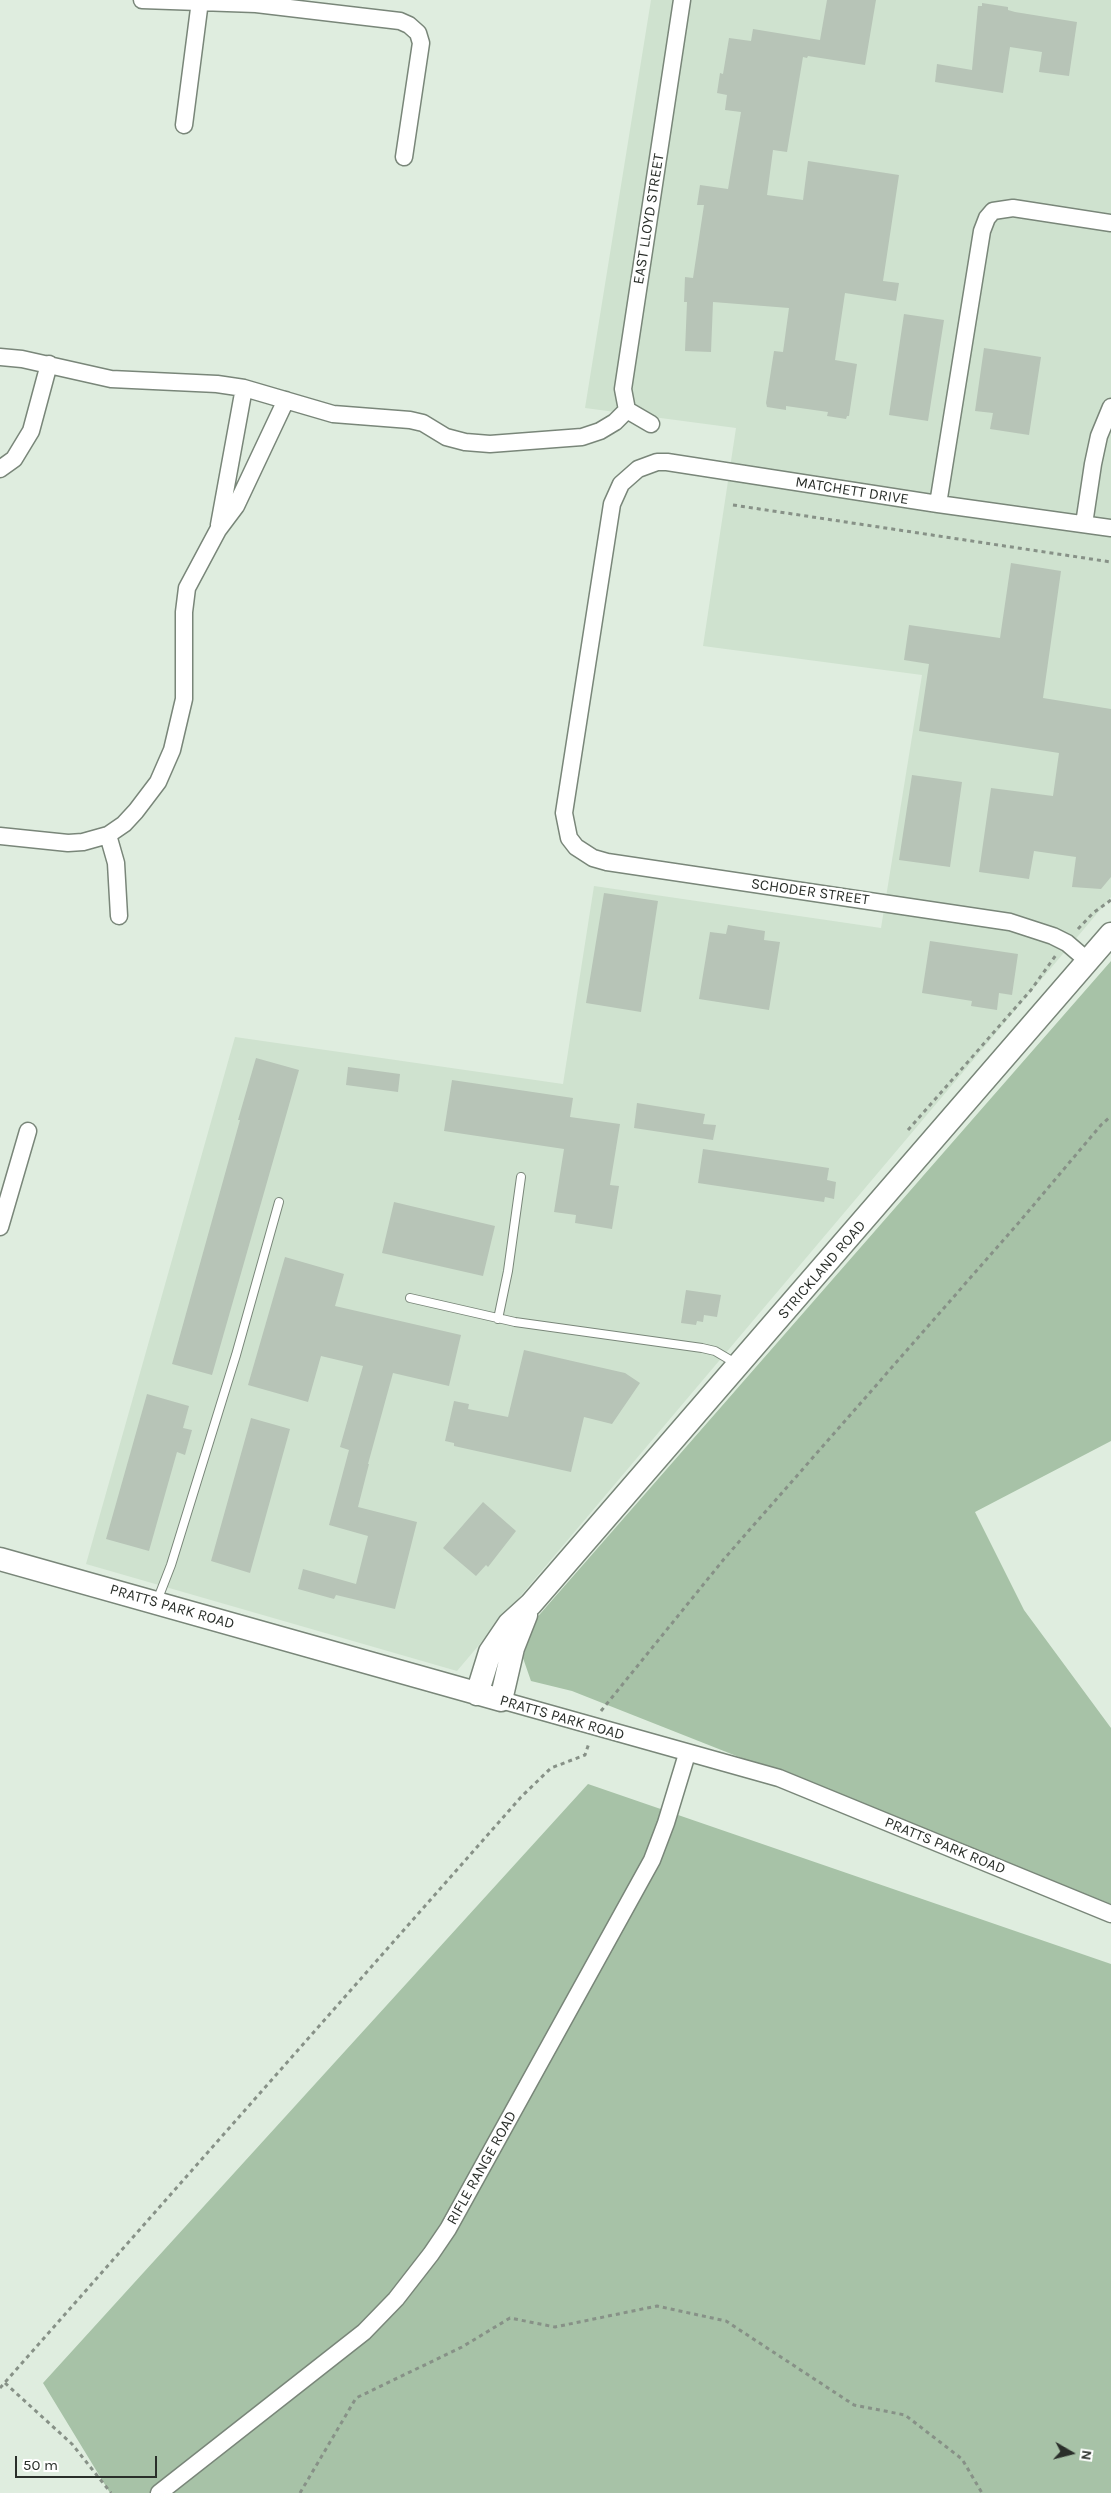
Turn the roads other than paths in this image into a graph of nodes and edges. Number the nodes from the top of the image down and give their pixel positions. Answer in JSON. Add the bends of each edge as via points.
{"nodes":[{"id":1,"x":142,"y":0,"type":"edge"},
{"id":2,"x":682,"y":0,"type":"edge"},
{"id":3,"x":200,"y":1,"type":"edge"},
{"id":4,"x":184,"y":126,"type":"dead end"},
{"id":5,"x":404,"y":157,"type":"dead end"},
{"id":6,"x":1111,"y":223,"type":"edge"},
{"id":7,"x":0,"y":357,"type":"edge"},
{"id":8,"x":49,"y":364,"type":"junction"},
{"id":9,"x":244,"y":388,"type":"junction"},
{"id":10,"x":286,"y":400,"type":"junction"},
{"id":11,"x":1111,"y":407,"type":"edge"},
{"id":12,"x":627,"y":410,"type":"junction"},
{"id":13,"x":651,"y":424,"type":"dead end"},
{"id":14,"x":0,"y":470,"type":"edge"},
{"id":15,"x":938,"y":504,"type":"junction"},
{"id":16,"x":1084,"y":524,"type":"junction"},
{"id":17,"x":1111,"y":528,"type":"edge"},
{"id":18,"x":218,"y":530,"type":"junction"},
{"id":19,"x":565,"y":798,"type":"joint"},
{"id":20,"x":108,"y":835,"type":"junction"},
{"id":21,"x":0,"y":836,"type":"edge"},
{"id":22,"x":119,"y":916,"type":"dead end"},
{"id":23,"x":1111,"y":934,"type":"edge"},
{"id":24,"x":1088,"y":961,"type":"junction"},
{"id":25,"x":28,"y":1131,"type":"dead end"},
{"id":26,"x":520,"y":1177,"type":"dead end"},
{"id":27,"x":279,"y":1202,"type":"dead end"},
{"id":28,"x":0,"y":1227,"type":"edge"},
{"id":29,"x":410,"y":1298,"type":"dead end"},
{"id":30,"x":498,"y":1319,"type":"junction"},
{"id":31,"x":738,"y":1365,"type":"junction"},
{"id":32,"x":0,"y":1559,"type":"edge"},
{"id":33,"x":156,"y":1603,"type":"junction"},
{"id":34,"x":531,"y":1604,"type":"junction"},
{"id":35,"x":477,"y":1694,"type":"junction"},
{"id":36,"x":501,"y":1700,"type":"junction"},
{"id":37,"x":687,"y":1754,"type":"junction"},
{"id":38,"x":1111,"y":1914,"type":"edge"},
{"id":39,"x":159,"y":2493,"type":"edge"}],
"edges":[{"from":1,"to":3,"type":"street"},
{"from":2,"to":12,"type":"street","name":"EAST LLOYD STREET","via":[[623,389]]},
{"from":3,"to":4,"type":"street"},
{"from":3,"to":5,"type":"street","via":[[256,4],[400,21],[409,25],[418,33],[421,42]]},
{"from":6,"to":15,"type":"street","via":[[1013,208],[993,211],[987,218],[982,232]]},
{"from":7,"to":8,"type":"street"},
{"from":8,"to":9,"type":"street","via":[[120,380]]},
{"from":8,"to":14,"type":"street","via":[[31,431],[14,459]]},
{"from":9,"to":10,"type":"street"},
{"from":9,"to":18,"type":"street"},
{"from":10,"to":12,"type":"street","via":[[333,414],[410,420],[423,423],[446,437],[490,444],[582,437],[600,431]]},
{"from":10,"to":18,"type":"street","via":[[236,506]]},
{"from":11,"to":16,"type":"street","via":[[1099,436]]},
{"from":12,"to":13,"type":"street"},
{"from":15,"to":16,"type":"street","name":"MATCHETT DRIVE"},
{"from":15,"to":19,"type":"street","name":"MATCHETT DRIVE","via":[[667,462],[647,465],[629,476],[621,484],[612,504]]},
{"from":16,"to":17,"type":"street","name":"MATCHETT DRIVE"},
{"from":18,"to":20,"type":"street","via":[[187,588],[184,699],[172,750],[149,796],[124,824]]},
{"from":19,"to":24,"type":"street","name":"SCHODER STREET","via":[[565,826],[569,838],[583,852],[607,862],[1010,922],[1035,928],[1067,942]]},
{"from":20,"to":21,"type":"street","via":[[68,843]]},
{"from":20,"to":22,"type":"street","via":[[116,862]]},
{"from":23,"to":24,"type":"street","name":"STRICKLAND ROAD"},
{"from":24,"to":31,"type":"street","name":"STRICKLAND ROAD"},
{"from":25,"to":28,"type":"street"},
{"from":26,"to":30,"type":"lane","via":[[508,1271]]},
{"from":27,"to":33,"type":"lane","via":[[236,1356],[171,1565]]},
{"from":29,"to":30,"type":"lane"},
{"from":30,"to":31,"type":"lane","via":[[702,1348],[715,1351]]},
{"from":31,"to":34,"type":"street","name":"STRICKLAND ROAD"},
{"from":32,"to":33,"type":"street","name":"PRATTS PARK ROAD"},
{"from":33,"to":35,"type":"street","name":"PRATTS PARK ROAD"},
{"from":34,"to":35,"type":"street","name":"STRICKLAND ROAD","via":[[509,1624],[498,1640]]},
{"from":34,"to":36,"type":"street","name":"STRICKLAND ROAD","via":[[513,1648]]},
{"from":35,"to":36,"type":"street","name":"PRATTS PARK ROAD"},
{"from":36,"to":37,"type":"street","name":"PRATTS PARK ROAD"},
{"from":37,"to":38,"type":"street","name":"PRATTS PARK ROAD","via":[[779,1778]]},
{"from":37,"to":39,"type":"street","name":"RIFLE RANGE ROAD","via":[[652,1860],[432,2254],[364,2332]]}]}
